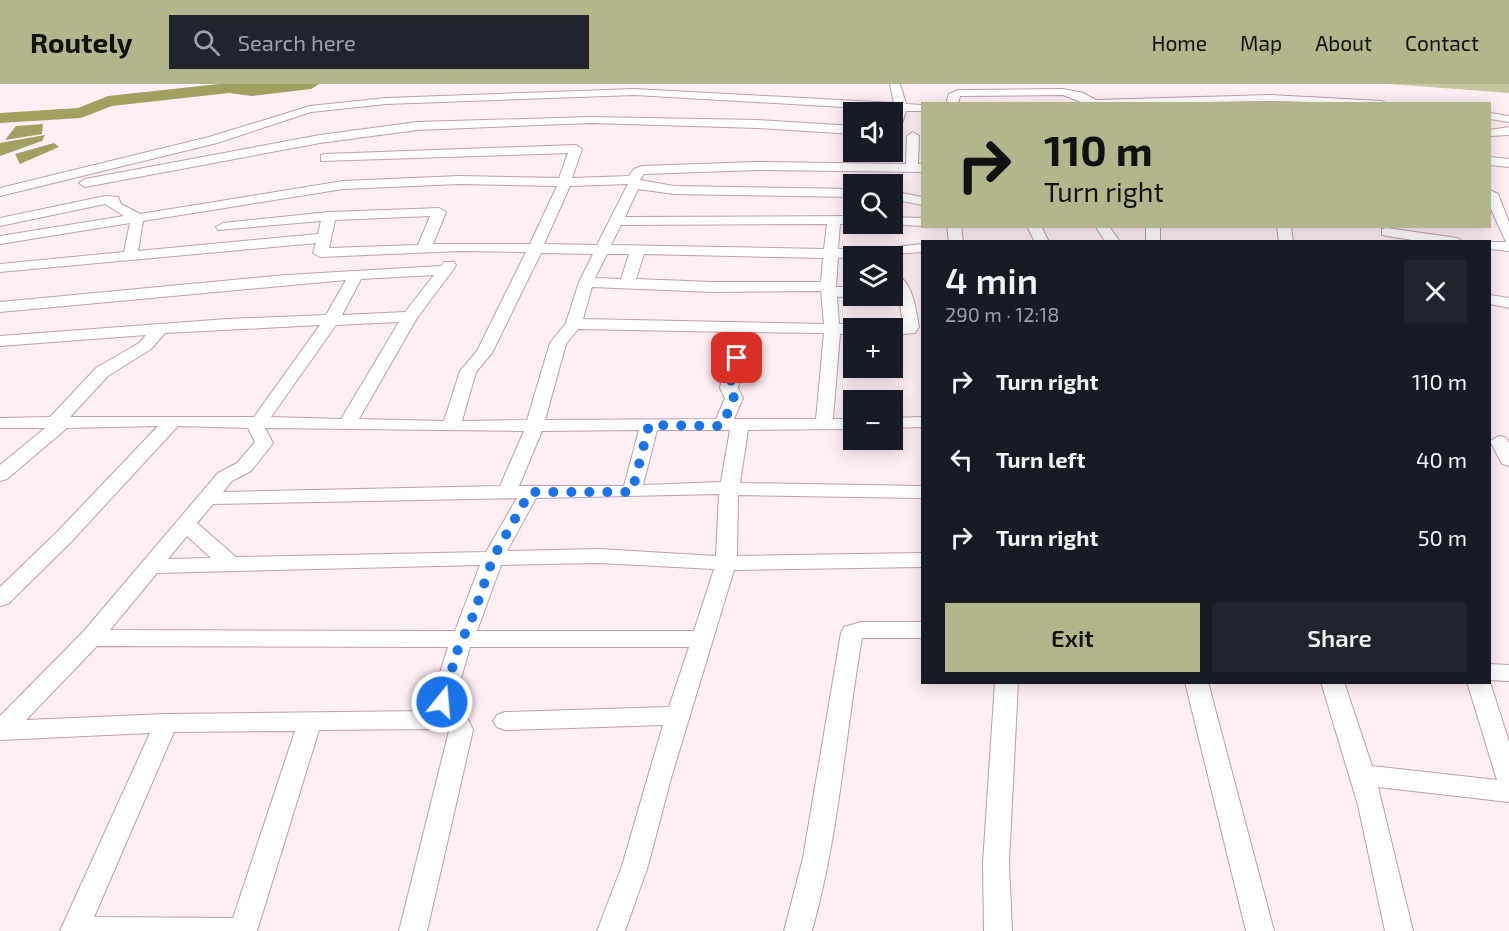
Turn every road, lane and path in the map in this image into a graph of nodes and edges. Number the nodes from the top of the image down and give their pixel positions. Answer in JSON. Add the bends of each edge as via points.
{"nodes":[{"id":1,"x":719,"y":84,"type":"edge"},
{"id":2,"x":895,"y":84,"type":"edge"},
{"id":3,"x":1194,"y":84,"type":"edge"},
{"id":4,"x":1245,"y":84,"type":"edge"},
{"id":5,"x":575,"y":89,"type":"edge"},
{"id":6,"x":1270,"y":98,"type":"junction"},
{"id":7,"x":900,"y":102,"type":"edge"},
{"id":8,"x":952,"y":102,"type":"edge"},
{"id":9,"x":1092,"y":102,"type":"edge"},
{"id":10,"x":1202,"y":102,"type":"edge"},
{"id":11,"x":1345,"y":102,"type":"edge"},
{"id":12,"x":598,"y":107,"type":"junction"},
{"id":13,"x":903,"y":107,"type":"edge"},
{"id":14,"x":843,"y":108,"type":"edge"},
{"id":15,"x":921,"y":108,"type":"edge"},
{"id":16,"x":707,"y":110,"type":"junction"},
{"id":17,"x":1491,"y":116,"type":"edge"},
{"id":18,"x":1509,"y":119,"type":"edge"},
{"id":19,"x":417,"y":126,"type":"junction"},
{"id":20,"x":843,"y":129,"type":"edge"},
{"id":21,"x":1509,"y":131,"type":"edge"},
{"id":22,"x":903,"y":134,"type":"edge"},
{"id":23,"x":1491,"y":134,"type":"edge"},
{"id":24,"x":1491,"y":134,"type":"edge"},
{"id":25,"x":918,"y":136,"type":"edge"},
{"id":26,"x":1509,"y":138,"type":"edge"},
{"id":27,"x":404,"y":154,"type":"junction"},
{"id":28,"x":325,"y":158,"type":"dead end"},
{"id":29,"x":1491,"y":161,"type":"edge"},
{"id":30,"x":1509,"y":163,"type":"edge"},
{"id":31,"x":917,"y":168,"type":"edge"},
{"id":32,"x":564,"y":182,"type":"junction"},
{"id":33,"x":634,"y":182,"type":"junction"},
{"id":34,"x":0,"y":192,"type":"edge"},
{"id":35,"x":843,"y":193,"type":"edge"},
{"id":36,"x":1491,"y":194,"type":"edge"},
{"id":37,"x":1491,"y":196,"type":"edge"},
{"id":38,"x":1509,"y":196,"type":"edge"},
{"id":39,"x":903,"y":197,"type":"edge"},
{"id":40,"x":921,"y":201,"type":"edge"},
{"id":41,"x":0,"y":202,"type":"edge"},
{"id":42,"x":329,"y":216,"type":"junction"},
{"id":43,"x":136,"y":217,"type":"junction"},
{"id":44,"x":834,"y":219,"type":"junction"},
{"id":45,"x":843,"y":219,"type":"edge"},
{"id":46,"x":615,"y":221,"type":"junction"},
{"id":47,"x":903,"y":221,"type":"edge"},
{"id":48,"x":0,"y":222,"type":"edge"},
{"id":49,"x":921,"y":222,"type":"edge"},
{"id":50,"x":223,"y":227,"type":"dead end"},
{"id":51,"x":1385,"y":231,"type":"edge"},
{"id":52,"x":1509,"y":239,"type":"edge"},
{"id":53,"x":0,"y":240,"type":"edge"},
{"id":54,"x":1443,"y":240,"type":"edge"},
{"id":55,"x":322,"y":245,"type":"junction"},
{"id":56,"x":1491,"y":245,"type":"edge"},
{"id":57,"x":1509,"y":246,"type":"edge"},
{"id":58,"x":460,"y":247,"type":"junction"},
{"id":59,"x":424,"y":248,"type":"junction"},
{"id":60,"x":921,"y":248,"type":"edge"},
{"id":61,"x":535,"y":249,"type":"junction"},
{"id":62,"x":601,"y":249,"type":"junction"},
{"id":63,"x":638,"y":250,"type":"junction"},
{"id":64,"x":903,"y":251,"type":"edge"},
{"id":65,"x":832,"y":253,"type":"junction"},
{"id":66,"x":843,"y":253,"type":"edge"},
{"id":67,"x":130,"y":256,"type":"junction"},
{"id":68,"x":0,"y":268,"type":"edge"},
{"id":69,"x":446,"y":270,"type":"junction"},
{"id":70,"x":356,"y":275,"type":"junction"},
{"id":71,"x":311,"y":277,"type":"junction"},
{"id":72,"x":586,"y":282,"type":"junction"},
{"id":73,"x":627,"y":284,"type":"junction"},
{"id":74,"x":829,"y":289,"type":"junction"},
{"id":75,"x":843,"y":291,"type":"edge"},
{"id":76,"x":903,"y":292,"type":"edge"},
{"id":77,"x":1491,"y":300,"type":"edge"},
{"id":78,"x":1509,"y":303,"type":"edge"},
{"id":79,"x":0,"y":307,"type":"edge"},
{"id":80,"x":410,"y":317,"type":"junction"},
{"id":81,"x":332,"y":318,"type":"junction"},
{"id":82,"x":574,"y":324,"type":"junction"},
{"id":83,"x":742,"y":326,"type":"junction"},
{"id":84,"x":832,"y":328,"type":"junction"},
{"id":85,"x":843,"y":328,"type":"edge"},
{"id":86,"x":159,"y":329,"type":"junction"},
{"id":87,"x":903,"y":330,"type":"edge"},
{"id":88,"x":0,"y":341,"type":"edge"},
{"id":89,"x":60,"y":421,"type":"junction"},
{"id":90,"x":173,"y":421,"type":"junction"},
{"id":91,"x":921,"y":422,"type":"edge"},
{"id":92,"x":0,"y":423,"type":"edge"},
{"id":93,"x":903,"y":423,"type":"edge"},
{"id":94,"x":258,"y":424,"type":"junction"},
{"id":95,"x":347,"y":424,"type":"junction"},
{"id":96,"x":843,"y":424,"type":"edge"},
{"id":97,"x":535,"y":425,"type":"junction"},
{"id":98,"x":649,"y":425,"type":"junction"},
{"id":99,"x":731,"y":425,"type":"junction"},
{"id":100,"x":824,"y":425,"type":"junction"},
{"id":101,"x":451,"y":426,"type":"junction"},
{"id":102,"x":1499,"y":441,"type":"edge"},
{"id":103,"x":1509,"y":460,"type":"edge"},
{"id":104,"x":0,"y":475,"type":"edge"},
{"id":105,"x":730,"y":483,"type":"junction"},
{"id":106,"x":507,"y":492,"type":"junction"},
{"id":107,"x":530,"y":492,"type":"junction"},
{"id":108,"x":632,"y":492,"type":"junction"},
{"id":109,"x":921,"y":492,"type":"edge"},
{"id":110,"x":209,"y":498,"type":"junction"},
{"id":111,"x":186,"y":524,"type":"junction"},
{"id":112,"x":493,"y":558,"type":"junction"},
{"id":113,"x":921,"y":560,"type":"edge"},
{"id":114,"x":726,"y":563,"type":"junction"},
{"id":115,"x":232,"y":565,"type":"junction"},
{"id":116,"x":151,"y":566,"type":"junction"},
{"id":117,"x":0,"y":599,"type":"edge"},
{"id":118,"x":921,"y":630,"type":"edge"},
{"id":119,"x":91,"y":638,"type":"junction"},
{"id":120,"x":464,"y":639,"type":"junction"},
{"id":121,"x":700,"y":639,"type":"junction"},
{"id":122,"x":1491,"y":672,"type":"edge"},
{"id":123,"x":1509,"y":673,"type":"edge"},
{"id":124,"x":1007,"y":684,"type":"edge"},
{"id":125,"x":1197,"y":684,"type":"edge"},
{"id":126,"x":1333,"y":684,"type":"edge"},
{"id":127,"x":1479,"y":684,"type":"edge"},
{"id":128,"x":677,"y":716,"type":"junction"},
{"id":129,"x":437,"y":720,"type":"junction"},
{"id":130,"x":505,"y":721,"type":"dead end"},
{"id":131,"x":310,"y":722,"type":"junction"},
{"id":132,"x":166,"y":723,"type":"junction"},
{"id":133,"x":0,"y":730,"type":"edge"},
{"id":134,"x":1364,"y":775,"type":"junction"},
{"id":135,"x":1509,"y":780,"type":"edge"},
{"id":136,"x":1509,"y":792,"type":"edge"},
{"id":137,"x":74,"y":931,"type":"edge"},
{"id":138,"x":243,"y":931,"type":"edge"},
{"id":139,"x":413,"y":931,"type":"edge"},
{"id":140,"x":611,"y":931,"type":"edge"},
{"id":141,"x":798,"y":931,"type":"edge"},
{"id":142,"x":998,"y":931,"type":"edge"},
{"id":143,"x":1260,"y":931,"type":"edge"},
{"id":144,"x":1399,"y":931,"type":"edge"}],
"edges":[{"from":1,"to":16,"type":"street"},
{"from":2,"to":7,"type":"street"},
{"from":3,"to":10,"type":"street"},
{"from":4,"to":6,"type":"street"},
{"from":5,"to":12,"type":"street"},
{"from":5,"to":34,"type":"street","via":[[310,109],[229,135]]},
{"from":6,"to":10,"type":"street"},
{"from":6,"to":11,"type":"street"},
{"from":8,"to":9,"type":"street","via":[[958,93],[1043,91],[1069,93]]},
{"from":12,"to":16,"type":"street"},
{"from":12,"to":16,"type":"street"},
{"from":12,"to":19,"type":"street"},
{"from":13,"to":15,"type":"street"},
{"from":14,"to":16,"type":"street"},
{"from":16,"to":20,"type":"street"},
{"from":17,"to":18,"type":"street"},
{"from":19,"to":27,"type":"street"},
{"from":19,"to":41,"type":"street","via":[[320,139]]},
{"from":21,"to":23,"type":"street"},
{"from":22,"to":25,"type":"street"},
{"from":24,"to":26,"type":"street"},
{"from":25,"to":31,"type":"street"},
{"from":27,"to":28,"type":"street"},
{"from":27,"to":32,"type":"street","via":[[576,149]]},
{"from":29,"to":30,"type":"street"},
{"from":31,"to":33,"type":"street","via":[[756,166],[642,170]]},
{"from":32,"to":33,"type":"street"},
{"from":32,"to":43,"type":"street","via":[[459,180],[344,185]]},
{"from":32,"to":61,"type":"street"},
{"from":33,"to":35,"type":"street","via":[[674,190]]},
{"from":33,"to":46,"type":"street"},
{"from":36,"to":38,"type":"street"},
{"from":37,"to":52,"type":"street"},
{"from":39,"to":40,"type":"street"},
{"from":42,"to":50,"type":"street"},
{"from":42,"to":55,"type":"street"},
{"from":42,"to":59,"type":"street","via":[[438,211]]},
{"from":43,"to":48,"type":"street","via":[[105,200]]},
{"from":43,"to":53,"type":"street"},
{"from":43,"to":67,"type":"street"},
{"from":44,"to":45,"type":"street"},
{"from":44,"to":46,"type":"street"},
{"from":44,"to":65,"type":"street"},
{"from":46,"to":62,"type":"street"},
{"from":47,"to":49,"type":"street"},
{"from":51,"to":54,"type":"street"},
{"from":55,"to":59,"type":"street"},
{"from":55,"to":67,"type":"street"},
{"from":55,"to":71,"type":"street"},
{"from":56,"to":57,"type":"street"},
{"from":58,"to":59,"type":"street"},
{"from":58,"to":61,"type":"street"},
{"from":58,"to":69,"type":"street"},
{"from":60,"to":64,"type":"street"},
{"from":61,"to":62,"type":"street"},
{"from":61,"to":101,"type":"street","via":[[484,354],[468,371]]},
{"from":62,"to":63,"type":"street"},
{"from":62,"to":72,"type":"street"},
{"from":63,"to":65,"type":"street"},
{"from":63,"to":73,"type":"street"},
{"from":65,"to":66,"type":"street"},
{"from":65,"to":74,"type":"street"},
{"from":67,"to":68,"type":"street"},
{"from":69,"to":70,"type":"street"},
{"from":69,"to":80,"type":"street"},
{"from":70,"to":71,"type":"street"},
{"from":70,"to":81,"type":"street"},
{"from":71,"to":79,"type":"street"},
{"from":72,"to":73,"type":"street"},
{"from":72,"to":82,"type":"street"},
{"from":73,"to":74,"type":"street"},
{"from":74,"to":75,"type":"street"},
{"from":74,"to":84,"type":"street"},
{"from":76,"to":87,"type":"street","via":[[911,327]]},
{"from":77,"to":78,"type":"street"},
{"from":80,"to":81,"type":"street"},
{"from":80,"to":95,"type":"street"},
{"from":81,"to":86,"type":"street"},
{"from":81,"to":94,"type":"street"},
{"from":82,"to":83,"type":"street"},
{"from":82,"to":97,"type":"street","via":[[558,343]]},
{"from":83,"to":84,"type":"street"},
{"from":83,"to":99,"type":"street","via":[[729,388],[734,398]]},
{"from":84,"to":85,"type":"street"},
{"from":84,"to":100,"type":"street"},
{"from":86,"to":88,"type":"street"},
{"from":86,"to":89,"type":"street","via":[[145,346],[102,372]]},
{"from":89,"to":90,"type":"street"},
{"from":89,"to":92,"type":"street"},
{"from":89,"to":104,"type":"street"},
{"from":90,"to":94,"type":"street"},
{"from":90,"to":117,"type":"street"},
{"from":91,"to":93,"type":"street"},
{"from":94,"to":95,"type":"street"},
{"from":94,"to":110,"type":"street","via":[[256,429],[264,443],[243,467],[225,477]]},
{"from":95,"to":101,"type":"street"},
{"from":96,"to":100,"type":"street"},
{"from":97,"to":98,"type":"street"},
{"from":97,"to":101,"type":"street"},
{"from":97,"to":106,"type":"street"},
{"from":98,"to":99,"type":"street"},
{"from":98,"to":108,"type":"street"},
{"from":99,"to":100,"type":"street"},
{"from":99,"to":105,"type":"street"},
{"from":102,"to":103,"type":"street"},
{"from":105,"to":108,"type":"street"},
{"from":105,"to":109,"type":"street"},
{"from":105,"to":114,"type":"street"},
{"from":106,"to":107,"type":"street"},
{"from":106,"to":110,"type":"street","via":[[327,499]]},
{"from":107,"to":108,"type":"street"},
{"from":107,"to":112,"type":"street"},
{"from":110,"to":111,"type":"street"},
{"from":111,"to":115,"type":"street"},
{"from":111,"to":116,"type":"street"},
{"from":112,"to":114,"type":"street","via":[[599,556]]},
{"from":112,"to":115,"type":"street"},
{"from":112,"to":120,"type":"street"},
{"from":113,"to":114,"type":"street"},
{"from":114,"to":121,"type":"street"},
{"from":115,"to":116,"type":"street"},
{"from":116,"to":119,"type":"street"},
{"from":118,"to":141,"type":"street","via":[[852,633],[830,778]]},
{"from":119,"to":120,"type":"street"},
{"from":119,"to":133,"type":"street"},
{"from":120,"to":121,"type":"street"},
{"from":120,"to":129,"type":"street"},
{"from":121,"to":128,"type":"street"},
{"from":122,"to":123,"type":"street"},
{"from":124,"to":142,"type":"street","via":[[996,863]]},
{"from":125,"to":143,"type":"street"},
{"from":126,"to":134,"type":"street"},
{"from":127,"to":135,"type":"street"},
{"from":128,"to":130,"type":"street"},
{"from":128,"to":140,"type":"street","via":[[635,866]]},
{"from":129,"to":131,"type":"street"},
{"from":129,"to":139,"type":"street","via":[[459,724],[461,730]]},
{"from":131,"to":132,"type":"street"},
{"from":131,"to":138,"type":"street"},
{"from":132,"to":133,"type":"street"},
{"from":132,"to":137,"type":"street"},
{"from":134,"to":136,"type":"street"},
{"from":134,"to":144,"type":"street","via":[[1388,867]]},
{"from":137,"to":138,"type":"street"}]}
